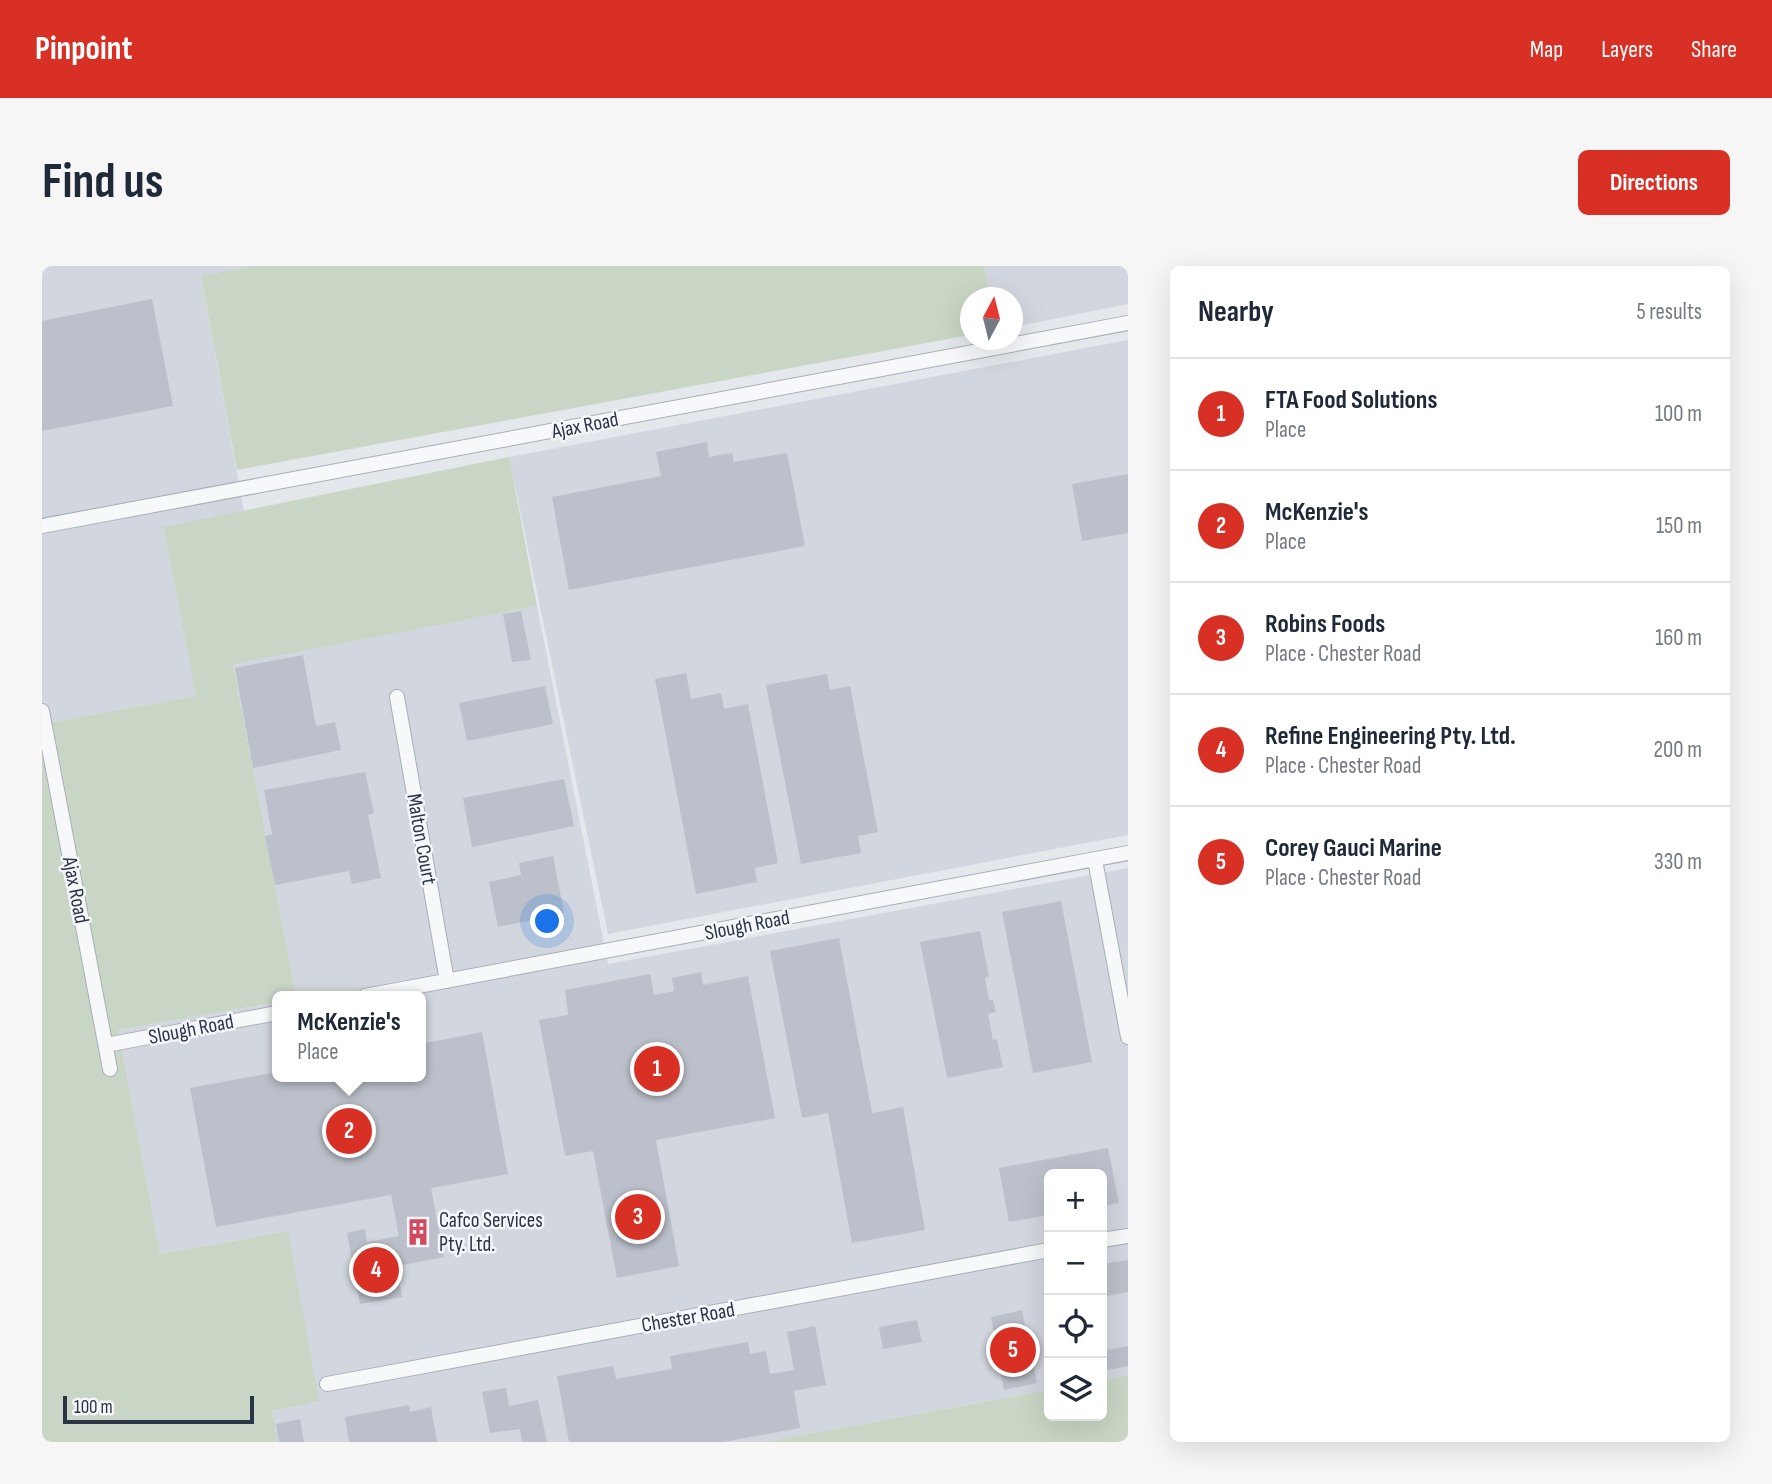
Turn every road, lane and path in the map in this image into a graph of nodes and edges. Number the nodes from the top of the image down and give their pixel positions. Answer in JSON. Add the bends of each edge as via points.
{"nodes":[{"id":1,"x":1128,"y":323,"type":"edge"},
{"id":2,"x":42,"y":526,"type":"edge"},
{"id":3,"x":397,"y":697,"type":"dead end"},
{"id":4,"x":42,"y":711,"type":"edge"},
{"id":5,"x":1128,"y":853,"type":"edge"},
{"id":6,"x":1095,"y":860,"type":"junction"},
{"id":7,"x":447,"y":981,"type":"junction"},
{"id":8,"x":392,"y":991,"type":"edge"},
{"id":9,"x":272,"y":1014,"type":"edge"},
{"id":10,"x":1128,"y":1037,"type":"edge"},
{"id":11,"x":106,"y":1045,"type":"junction"},
{"id":12,"x":110,"y":1069,"type":"dead end"},
{"id":13,"x":1128,"y":1236,"type":"edge"},
{"id":14,"x":1107,"y":1239,"type":"edge"},
{"id":15,"x":1044,"y":1251,"type":"edge"},
{"id":16,"x":327,"y":1384,"type":"dead end"}],
"edges":[{"from":1,"to":2,"type":"street","name":"Ajax Road"},
{"from":3,"to":7,"type":"street","name":"Malton Court"},
{"from":4,"to":11,"type":"street","name":"Ajax Road"},
{"from":5,"to":6,"type":"street","name":"Slough Road"},
{"from":6,"to":7,"type":"street","name":"Slough Road"},
{"from":6,"to":10,"type":"street"},
{"from":7,"to":8,"type":"street","name":"Slough Road"},
{"from":9,"to":11,"type":"street","name":"Slough Road"},
{"from":11,"to":12,"type":"street","name":"Ajax Road"},
{"from":13,"to":14,"type":"street"},
{"from":15,"to":16,"type":"street","name":"Chester Road"}]}
